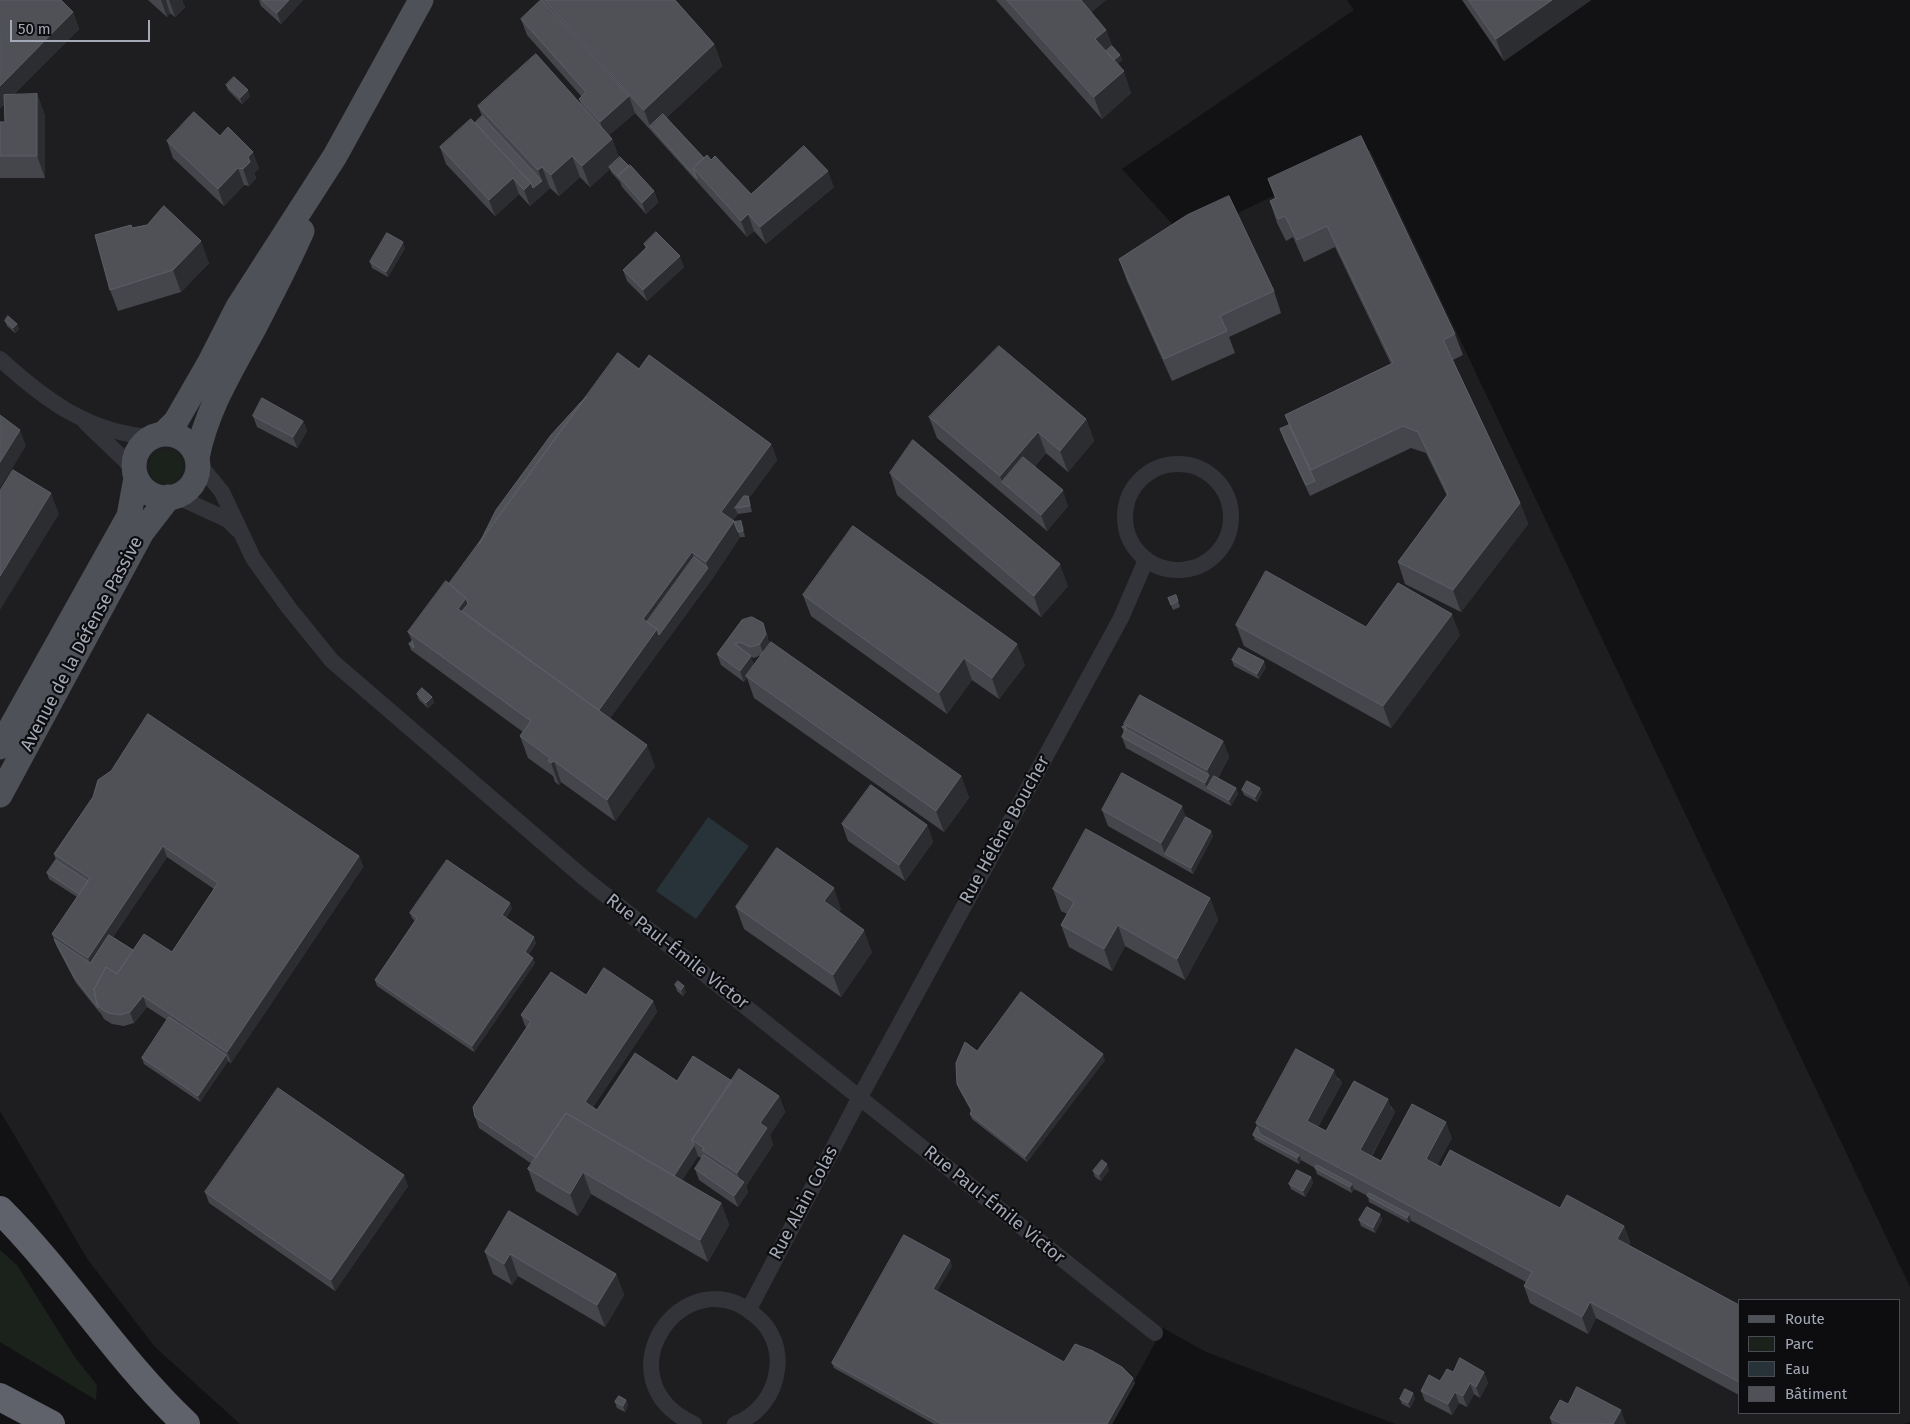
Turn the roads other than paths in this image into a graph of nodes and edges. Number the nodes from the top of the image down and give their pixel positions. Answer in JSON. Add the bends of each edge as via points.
{"nodes":[{"id":1,"x":421,"y":0,"type":"edge"},
{"id":2,"x":335,"y":156,"type":"junction"},
{"id":3,"x":0,"y":359,"type":"edge"},
{"id":4,"x":84,"y":422,"type":"junction"},
{"id":5,"x":158,"y":436,"type":"junction"},
{"id":6,"x":197,"y":461,"type":"junction"},
{"id":7,"x":135,"y":473,"type":"junction"},
{"id":8,"x":173,"y":496,"type":"junction"},
{"id":9,"x":239,"y":532,"type":"junction"},
{"id":10,"x":1146,"y":560,"type":"junction"},
{"id":11,"x":0,"y":747,"type":"edge"},
{"id":12,"x":0,"y":794,"type":"edge"},
{"id":13,"x":860,"y":1097,"type":"junction"},
{"id":14,"x":0,"y":1210,"type":"edge"},
{"id":15,"x":749,"y":1309,"type":"junction"},
{"id":16,"x":1155,"y":1333,"type":"dead end"},
{"id":17,"x":0,"y":1397,"type":"edge"},
{"id":18,"x":50,"y":1424,"type":"edge"},
{"id":19,"x":186,"y":1424,"type":"edge"},
{"id":20,"x":694,"y":1424,"type":"edge"},
{"id":21,"x":735,"y":1424,"type":"edge"}],
"edges":[{"from":1,"to":2,"type":"main road"},
{"from":2,"to":5,"type":"main road","via":[[238,307],[176,421]]},
{"from":2,"to":6,"type":"main road","via":[[281,278],[216,397],[202,432]]},
{"from":3,"to":4,"type":"street","via":[[61,408]]},
{"from":4,"to":5,"type":"street","via":[[134,436]]},
{"from":4,"to":7,"type":"street"},
{"from":5,"to":6,"type":"main road","via":[[180,437],[188,442]]},
{"from":5,"to":7,"type":"main road","via":[[138,450]]},
{"from":6,"to":8,"type":"main road","via":[[193,483],[186,491]]},
{"from":6,"to":9,"type":"street","name":"Rue Paul-Émile Victor","via":[[222,492]]},
{"from":7,"to":8,"type":"main road","via":[[150,493]]},
{"from":7,"to":11,"type":"main road","name":"Avenue de la Défense Passive","via":[[128,516]]},
{"from":8,"to":9,"type":"street","name":"Rue Paul-Émile Victor","via":[[228,520]]},
{"from":8,"to":12,"type":"main road","name":"Avenue de la Défense Passive","via":[[142,532]]},
{"from":9,"to":13,"type":"street","name":"Rue Paul-Émile Victor","via":[[289,608],[332,661],[584,878]]},
{"from":10,"to":10,"type":"street","via":[[1161,568],[1177,571],[1202,565],[1222,549],[1232,518],[1230,501],[1222,485],[1208,472],[1191,465],[1173,463],[1155,468],[1135,486],[1125,512],[1126,530],[1133,547]]},
{"from":10,"to":13,"type":"street","name":"Rue Hélène Boucher","via":[[1121,618]]},
{"from":13,"to":15,"type":"street","name":"Rue Alain Colas"},
{"from":13,"to":16,"type":"street","name":"Rue Paul-Émile Victor"},
{"from":14,"to":19,"type":"highway","via":[[154,1394]]},
{"from":15,"to":20,"type":"street","via":[[711,1300],[692,1304],[674,1313],[661,1328],[653,1346],[650,1365],[654,1385],[664,1403],[678,1417]]},
{"from":15,"to":21,"type":"street","via":[[764,1322],[774,1340],[778,1360],[776,1380],[768,1398],[754,1414]]},
{"from":17,"to":18,"type":"highway"}]}
